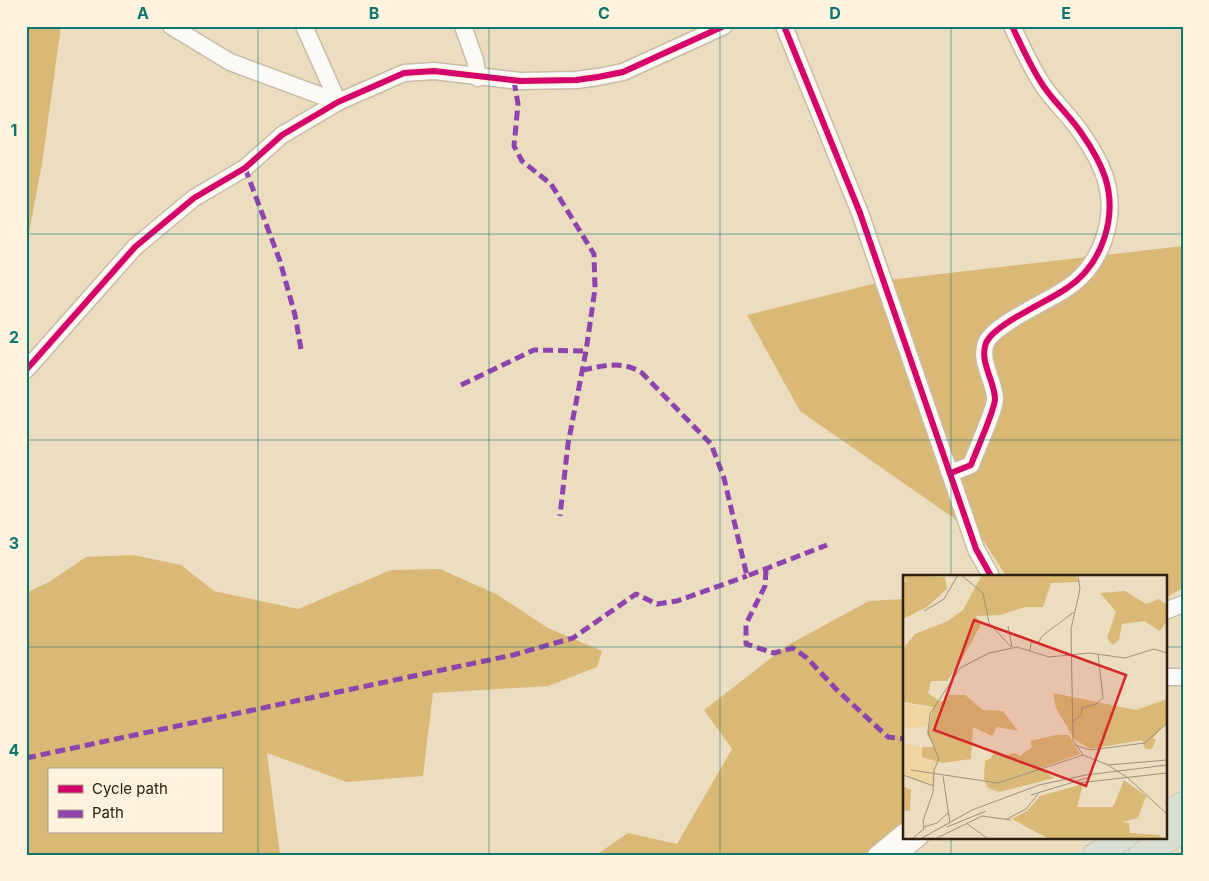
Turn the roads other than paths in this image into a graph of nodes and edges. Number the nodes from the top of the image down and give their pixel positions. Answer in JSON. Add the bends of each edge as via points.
{"nodes":[{"id":1,"x":171,"y":26,"type":"edge"},
{"id":2,"x":304,"y":26,"type":"edge"},
{"id":3,"x":463,"y":26,"type":"edge"},
{"id":4,"x":724,"y":26,"type":"edge"},
{"id":5,"x":784,"y":26,"type":"edge"},
{"id":6,"x":1012,"y":26,"type":"edge"},
{"id":7,"x":478,"y":78,"type":"junction"},
{"id":8,"x":338,"y":102,"type":"junction"},
{"id":9,"x":26,"y":370,"type":"edge"},
{"id":10,"x":951,"y":473,"type":"junction"},
{"id":11,"x":989,"y":575,"type":"edge"},
{"id":12,"x":1183,"y":604,"type":"edge"},
{"id":13,"x":1166,"y":611,"type":"edge"},
{"id":14,"x":1166,"y":676,"type":"edge"},
{"id":15,"x":1183,"y":677,"type":"edge"},
{"id":16,"x":1183,"y":804,"type":"edge"},
{"id":17,"x":1166,"y":813,"type":"edge"},
{"id":18,"x":1183,"y":832,"type":"edge"},
{"id":19,"x":903,"y":833,"type":"edge"},
{"id":20,"x":919,"y":838,"type":"edge"},
{"id":21,"x":1123,"y":838,"type":"edge"},
{"id":22,"x":876,"y":855,"type":"edge"},
{"id":23,"x":898,"y":855,"type":"edge"},
{"id":24,"x":1095,"y":855,"type":"edge"},
{"id":25,"x":1141,"y":855,"type":"edge"},
{"id":26,"x":1153,"y":855,"type":"edge"}],
"edges":[{"from":1,"to":8,"type":"street","via":[[230,62]]},
{"from":2,"to":8,"type":"street"},
{"from":3,"to":7,"type":"street"},
{"from":4,"to":7,"type":"street","via":[[623,72],[606,76],[520,82]]},
{"from":5,"to":10,"type":"street","via":[[860,213]]},
{"from":6,"to":10,"type":"street","via":[[1036,74],[1081,132],[1097,159],[1105,178],[1108,218],[1099,253],[1076,282],[991,335],[986,344],[987,372],[996,400],[971,465]]},
{"from":7,"to":8,"type":"street","via":[[434,71],[404,73]]},
{"from":8,"to":9,"type":"street","via":[[282,135],[245,168],[194,198],[135,246]]},
{"from":10,"to":11,"type":"street","via":[[976,549]]},
{"from":12,"to":13,"type":"street"},
{"from":14,"to":15,"type":"street"},
{"from":16,"to":17,"type":"highway"},
{"from":18,"to":25,"type":"highway"},
{"from":18,"to":26,"type":"highway"},
{"from":19,"to":22,"type":"street"},
{"from":20,"to":23,"type":"street"},
{"from":21,"to":24,"type":"highway"}]}
